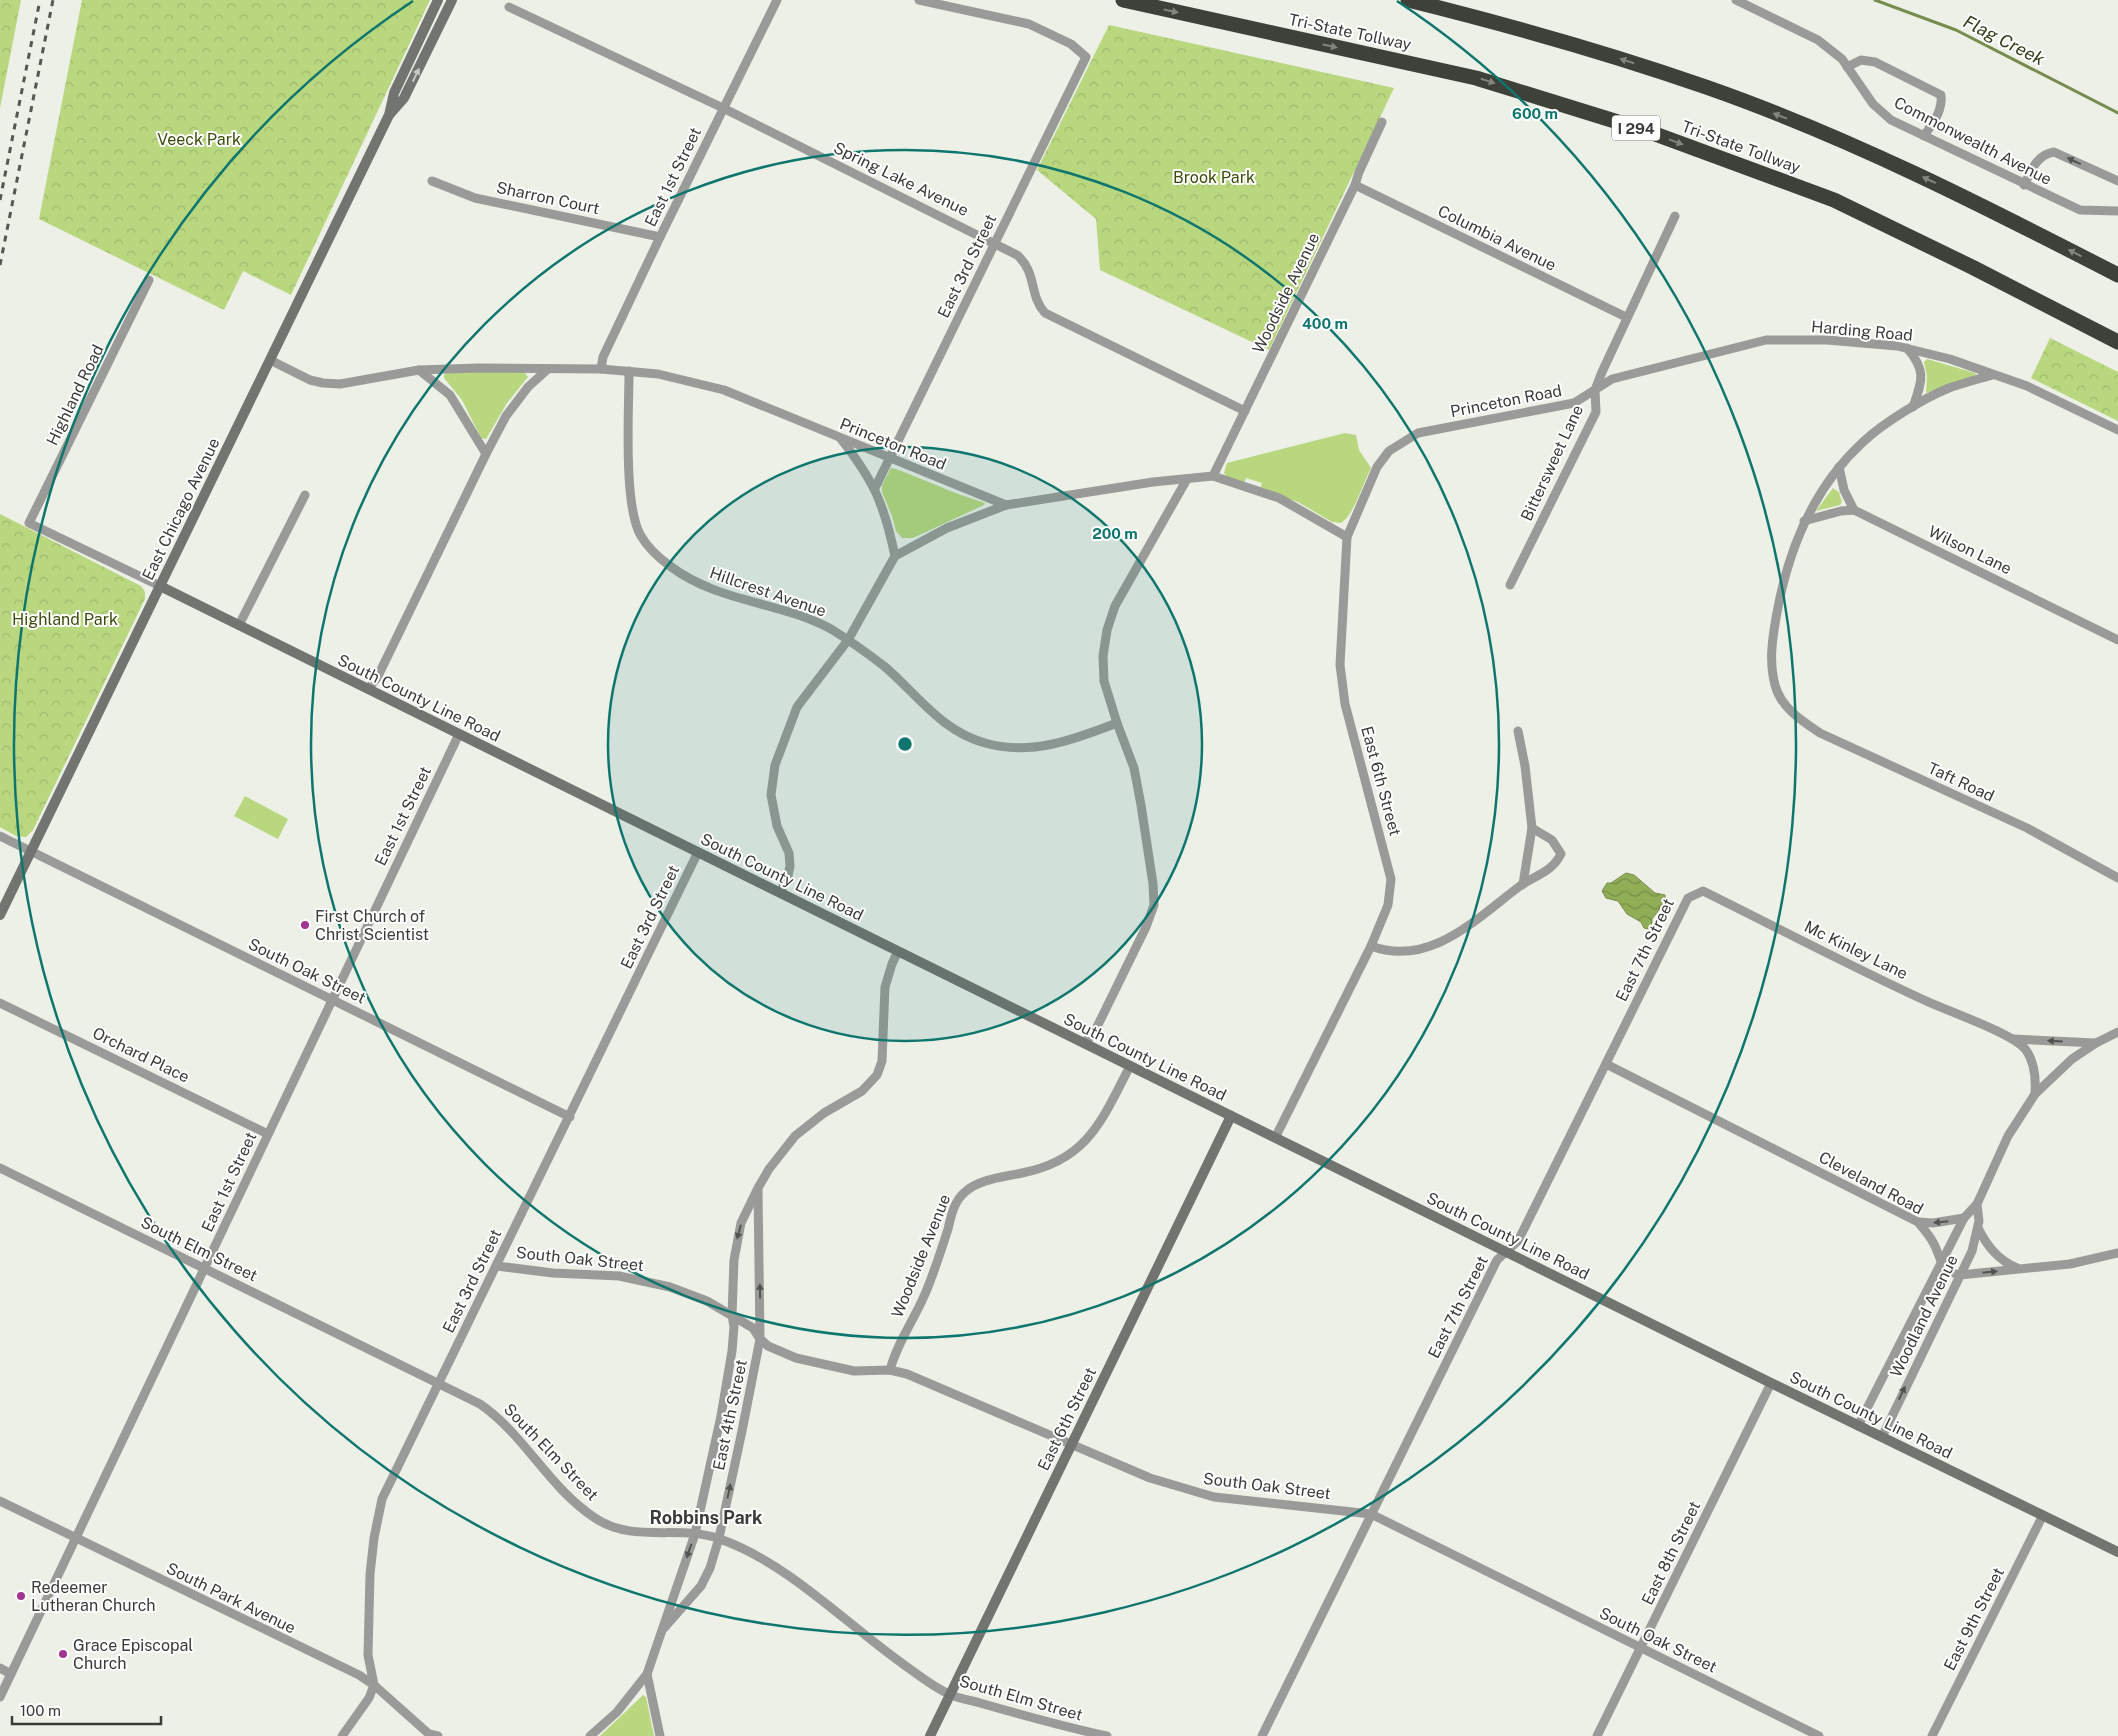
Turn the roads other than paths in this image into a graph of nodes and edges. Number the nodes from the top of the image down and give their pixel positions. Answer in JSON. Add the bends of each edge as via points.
{"nodes":[{"id":1,"x":438,"y":0,"type":"edge"},
{"id":2,"x":452,"y":0,"type":"edge"},
{"id":3,"x":777,"y":0,"type":"edge"},
{"id":4,"x":919,"y":0,"type":"edge"},
{"id":5,"x":1124,"y":0,"type":"edge"},
{"id":6,"x":1408,"y":0,"type":"edge"},
{"id":7,"x":1736,"y":0,"type":"edge"},
{"id":8,"x":509,"y":7,"type":"dead end"},
{"id":9,"x":1847,"y":67,"type":"junction"},
{"id":10,"x":723,"y":108,"type":"junction"},
{"id":11,"x":389,"y":115,"type":"junction"},
{"id":12,"x":1382,"y":122,"type":"dead end"},
{"id":13,"x":1924,"y":136,"type":"junction"},
{"id":14,"x":432,"y":181,"type":"dead end"},
{"id":15,"x":2118,"y":181,"type":"edge"},
{"id":16,"x":1355,"y":185,"type":"junction"},
{"id":17,"x":2024,"y":185,"type":"junction"},
{"id":18,"x":2118,"y":211,"type":"edge"},
{"id":19,"x":1675,"y":216,"type":"dead end"},
{"id":20,"x":660,"y":237,"type":"junction"},
{"id":21,"x":995,"y":243,"type":"junction"},
{"id":22,"x":2118,"y":275,"type":"edge"},
{"id":23,"x":149,"y":280,"type":"dead end"},
{"id":24,"x":1626,"y":318,"type":"junction"},
{"id":25,"x":2118,"y":342,"type":"edge"},
{"id":26,"x":1907,"y":348,"type":"junction"},
{"id":27,"x":270,"y":360,"type":"junction"},
{"id":28,"x":548,"y":369,"type":"junction"},
{"id":29,"x":601,"y":369,"type":"junction"},
{"id":30,"x":419,"y":370,"type":"junction"},
{"id":31,"x":629,"y":371,"type":"junction"},
{"id":32,"x":1993,"y":375,"type":"junction"},
{"id":33,"x":1595,"y":390,"type":"junction"},
{"id":34,"x":1913,"y":407,"type":"junction"},
{"id":35,"x":1245,"y":411,"type":"junction"},
{"id":36,"x":2118,"y":430,"type":"edge"},
{"id":37,"x":1418,"y":433,"type":"joint"},
{"id":38,"x":841,"y":439,"type":"junction"},
{"id":39,"x":486,"y":454,"type":"junction"},
{"id":40,"x":889,"y":458,"type":"junction"},
{"id":41,"x":1839,"y":467,"type":"junction"},
{"id":42,"x":1213,"y":476,"type":"junction"},
{"id":43,"x":1187,"y":479,"type":"junction"},
{"id":44,"x":875,"y":488,"type":"junction"},
{"id":45,"x":305,"y":495,"type":"dead end"},
{"id":46,"x":1006,"y":505,"type":"junction"},
{"id":47,"x":1854,"y":510,"type":"junction"},
{"id":48,"x":1804,"y":522,"type":"junction"},
{"id":49,"x":1347,"y":537,"type":"junction"},
{"id":50,"x":895,"y":556,"type":"junction"},
{"id":51,"x":1510,"y":585,"type":"dead end"},
{"id":52,"x":160,"y":586,"type":"junction"},
{"id":53,"x":239,"y":625,"type":"junction"},
{"id":54,"x":848,"y":640,"type":"junction"},
{"id":55,"x":2118,"y":640,"type":"edge"},
{"id":56,"x":368,"y":689,"type":"junction"},
{"id":57,"x":1117,"y":723,"type":"junction"},
{"id":58,"x":1518,"y":731,"type":"dead end"},
{"id":59,"x":459,"y":734,"type":"junction"},
{"id":60,"x":1532,"y":828,"type":"junction"},
{"id":61,"x":0,"y":836,"type":"edge"},
{"id":62,"x":31,"y":852,"type":"junction"},
{"id":63,"x":698,"y":852,"type":"junction"},
{"id":64,"x":2118,"y":878,"type":"edge"},
{"id":65,"x":1522,"y":884,"type":"junction"},
{"id":66,"x":780,"y":893,"type":"junction"},
{"id":67,"x":1688,"y":898,"type":"joint"},
{"id":68,"x":0,"y":915,"type":"edge"},
{"id":69,"x":1372,"y":946,"type":"junction"},
{"id":70,"x":898,"y":951,"type":"junction"},
{"id":71,"x":331,"y":1000,"type":"junction"},
{"id":72,"x":0,"y":1003,"type":"edge"},
{"id":73,"x":2118,"y":1032,"type":"edge"},
{"id":74,"x":2014,"y":1039,"type":"junction"},
{"id":75,"x":1084,"y":1043,"type":"junction"},
{"id":76,"x":2096,"y":1043,"type":"junction"},
{"id":77,"x":1606,"y":1064,"type":"junction"},
{"id":78,"x":1130,"y":1066,"type":"junction"},
{"id":79,"x":2035,"y":1094,"type":"junction"},
{"id":80,"x":1230,"y":1116,"type":"junction"},
{"id":81,"x":570,"y":1117,"type":"junction"},
{"id":82,"x":268,"y":1134,"type":"junction"},
{"id":83,"x":1275,"y":1138,"type":"junction"},
{"id":84,"x":0,"y":1168,"type":"edge"},
{"id":85,"x":758,"y":1188,"type":"junction"},
{"id":86,"x":1977,"y":1204,"type":"junction"},
{"id":87,"x":1964,"y":1218,"type":"junction"},
{"id":88,"x":1918,"y":1222,"type":"junction"},
{"id":89,"x":1978,"y":1228,"type":"junction"},
{"id":90,"x":1507,"y":1252,"type":"junction"},
{"id":91,"x":2118,"y":1253,"type":"edge"},
{"id":92,"x":1941,"y":1262,"type":"junction"},
{"id":93,"x":497,"y":1266,"type":"junction"},
{"id":94,"x":204,"y":1269,"type":"junction"},
{"id":95,"x":2019,"y":1269,"type":"junction"},
{"id":96,"x":1960,"y":1276,"type":"junction"},
{"id":97,"x":732,"y":1315,"type":"junction"},
{"id":98,"x":760,"y":1339,"type":"junction"},
{"id":99,"x":890,"y":1370,"type":"junction"},
{"id":100,"x":1771,"y":1383,"type":"junction"},
{"id":101,"x":438,"y":1384,"type":"junction"},
{"id":102,"x":1858,"y":1426,"type":"junction"},
{"id":103,"x":1882,"y":1437,"type":"junction"},
{"id":104,"x":1071,"y":1445,"type":"junction"},
{"id":105,"x":0,"y":1502,"type":"edge"},
{"id":106,"x":1371,"y":1514,"type":"junction"},
{"id":107,"x":2043,"y":1515,"type":"junction"},
{"id":108,"x":695,"y":1534,"type":"junction"},
{"id":109,"x":719,"y":1538,"type":"junction"},
{"id":110,"x":75,"y":1539,"type":"junction"},
{"id":111,"x":2118,"y":1552,"type":"edge"},
{"id":112,"x":662,"y":1630,"type":"junction"},
{"id":113,"x":1641,"y":1648,"type":"junction"},
{"id":114,"x":0,"y":1668,"type":"edge"},
{"id":115,"x":11,"y":1674,"type":"junction"},
{"id":116,"x":647,"y":1674,"type":"junction"},
{"id":117,"x":374,"y":1686,"type":"junction"},
{"id":118,"x":950,"y":1695,"type":"junction"},
{"id":119,"x":0,"y":1697,"type":"edge"},
{"id":120,"x":433,"y":1735,"type":"edge"},
{"id":121,"x":342,"y":1736,"type":"edge"},
{"id":122,"x":590,"y":1736,"type":"edge"},
{"id":123,"x":660,"y":1736,"type":"edge"},
{"id":124,"x":930,"y":1736,"type":"edge"},
{"id":125,"x":1107,"y":1736,"type":"edge"},
{"id":126,"x":1262,"y":1736,"type":"edge"},
{"id":127,"x":1597,"y":1736,"type":"edge"},
{"id":128,"x":1819,"y":1736,"type":"edge"},
{"id":129,"x":1932,"y":1736,"type":"edge"}],
"edges":[{"from":1,"to":11,"type":"main road","name":"East Chicago Avenue","via":[[394,93]]},
{"from":11,"to":2,"type":"main road","name":"East Chicago Avenue","one_way":true,"via":[[404,98]]},
{"from":3,"to":10,"type":"street","name":"East 1st Street"},
{"from":4,"to":21,"type":"street","name":"East 3rd Street","via":[[1029,24],[1071,44],[1086,57]]},
{"from":5,"to":25,"type":"highway","name":"Tri-State Tollway","number":"I 294","one_way":true,"via":[[1476,78],[1647,131],[1834,200]]},
{"from":22,"to":6,"type":"highway","one_way":true,"via":[[1901,167],[1725,94],[1550,36]]},
{"from":7,"to":9,"type":"street","name":"Commonwealth Avenue","via":[[1818,40],[1842,58]]},
{"from":8,"to":10,"type":"street","name":"Spring Lake Avenue"},
{"from":9,"to":13,"type":"street","name":"Commonwealth Avenue","via":[[1873,104],[1891,120]]},
{"from":9,"to":13,"type":"street","via":[[1861,60],[1875,62],[1940,95],[1942,103],[1937,116]]},
{"from":10,"to":20,"type":"street","name":"East 1st Street"},
{"from":10,"to":21,"type":"street","name":"Spring Lake Avenue"},
{"from":11,"to":27,"type":"main road","name":"East Chicago Avenue"},
{"from":12,"to":16,"type":"street","name":"Woodside Avenue"},
{"from":13,"to":17,"type":"street","name":"Commonwealth Avenue"},
{"from":14,"to":20,"type":"street","name":"Sharron Court","via":[[475,198]]},
{"from":15,"to":17,"type":"street","one_way":true,"via":[[2054,152],[2044,153],[2037,160]]},
{"from":16,"to":24,"type":"street","name":"Columbia Avenue"},
{"from":16,"to":35,"type":"street","name":"Woodside Avenue"},
{"from":17,"to":18,"type":"street","name":"Commonwealth Avenue","via":[[2080,210]]},
{"from":19,"to":24,"type":"street","name":"Bittersweet Lane"},
{"from":20,"to":29,"type":"street","name":"East 1st Street"},
{"from":21,"to":35,"type":"street","name":"Spring Lake Avenue","via":[[1025,261],[1040,308],[1045,313]]},
{"from":21,"to":40,"type":"street","name":"East 3rd Street"},
{"from":23,"to":52,"type":"street","name":"Highland Road","via":[[29,523]]},
{"from":24,"to":33,"type":"street","name":"Bittersweet Lane"},
{"from":26,"to":32,"type":"street","name":"Harding Road"},
{"from":26,"to":33,"type":"street","name":"Harding Road","via":[[1827,340],[1766,340],[1612,379]]},
{"from":26,"to":34,"type":"street","via":[[1921,367],[1922,377]]},
{"from":27,"to":30,"type":"street","name":"Princeton Road","via":[[322,383],[340,384]]},
{"from":27,"to":52,"type":"main road","name":"East Chicago Avenue"},
{"from":28,"to":29,"type":"street","name":"Princeton Road"},
{"from":28,"to":30,"type":"street","name":"Princeton Road"},
{"from":28,"to":39,"type":"street","via":[[528,387],[506,416]]},
{"from":29,"to":31,"type":"street","name":"Princeton Road"},
{"from":30,"to":39,"type":"street","via":[[450,395]]},
{"from":31,"to":38,"type":"street","name":"Princeton Road","via":[[658,374],[724,390]]},
{"from":31,"to":54,"type":"street","name":"Hillcrest Avenue","via":[[630,474],[634,520],[641,537],[660,558],[703,586],[807,619]]},
{"from":32,"to":34,"type":"street","via":[[1949,388]]},
{"from":32,"to":36,"type":"street","name":"Harding Road","via":[[2027,386]]},
{"from":33,"to":37,"type":"street","name":"Princeton Road","via":[[1574,403]]},
{"from":33,"to":51,"type":"street","name":"Bittersweet Lane","via":[[1596,412]]},
{"from":34,"to":41,"type":"street","via":[[1864,441]]},
{"from":35,"to":42,"type":"street","name":"Woodside Avenue"},
{"from":37,"to":49,"type":"street","name":"East 6th Street","via":[[1389,451],[1377,467]]},
{"from":38,"to":40,"type":"street","name":"Princeton Road"},
{"from":38,"to":44,"type":"street"},
{"from":39,"to":56,"type":"street","via":[[377,678]]},
{"from":40,"to":44,"type":"street","name":"East 3rd Street"},
{"from":40,"to":46,"type":"street","name":"Princeton Road"},
{"from":41,"to":47,"type":"street","via":[[1844,490]]},
{"from":41,"to":48,"type":"street"},
{"from":42,"to":43,"type":"street"},
{"from":42,"to":49,"type":"street","via":[[1279,498]]},
{"from":43,"to":46,"type":"street"},
{"from":43,"to":57,"type":"street","via":[[1115,606],[1107,630],[1104,681]]},
{"from":44,"to":50,"type":"street","via":[[886,515]]},
{"from":45,"to":53,"type":"street"},
{"from":46,"to":50,"type":"street","via":[[947,528]]},
{"from":47,"to":48,"type":"street"},
{"from":47,"to":55,"type":"street","name":"Wilson Lane"},
{"from":48,"to":64,"type":"street","name":"Taft Road","via":[[1781,587],[1770,651],[1775,686],[1791,714],[1820,733],[2027,828]]},
{"from":49,"to":69,"type":"street","name":"East 6th Street","via":[[1340,665],[1345,704],[1391,879],[1388,905]]},
{"from":50,"to":54,"type":"street"},
{"from":52,"to":53,"type":"main road","name":"South County Line Road"},
{"from":52,"to":62,"type":"main road","name":"East Chicago Avenue"},
{"from":53,"to":56,"type":"main road","name":"South County Line Road"},
{"from":54,"to":57,"type":"street","name":"Hillcrest Avenue","via":[[884,666],[943,723],[984,743],[1025,748],[1050,746]]},
{"from":54,"to":66,"type":"street","via":[[797,707],[775,765],[770,795],[777,826],[789,853],[790,866]]},
{"from":56,"to":59,"type":"main road","name":"South County Line Road"},
{"from":57,"to":75,"type":"street","via":[[1134,768],[1154,905],[1094,1032]]},
{"from":58,"to":60,"type":"street"},
{"from":59,"to":63,"type":"main road","name":"South County Line Road"},
{"from":59,"to":71,"type":"street","name":"East 1st Street"},
{"from":60,"to":65,"type":"street"},
{"from":60,"to":65,"type":"street","via":[[1552,840],[1561,854],[1555,866]]},
{"from":61,"to":62,"type":"street","name":"South Oak Street"},
{"from":62,"to":68,"type":"main road","name":"East Chicago Avenue"},
{"from":62,"to":71,"type":"street","name":"South Oak Street"},
{"from":63,"to":66,"type":"main road","name":"South County Line Road"},
{"from":63,"to":81,"type":"street","name":"East 3rd Street"},
{"from":65,"to":69,"type":"street","via":[[1456,935],[1438,944],[1404,952],[1387,952]]},
{"from":66,"to":70,"type":"main road","name":"South County Line Road"},
{"from":67,"to":74,"type":"street","name":"Mc Kinley Lane","via":[[1703,890],[1925,1000]]},
{"from":67,"to":77,"type":"street","name":"East 7th Street"},
{"from":69,"to":83,"type":"street","name":"East 6th Street"},
{"from":70,"to":75,"type":"main road","name":"South County Line Road"},
{"from":70,"to":85,"type":"street","name":"East 4th Street","via":[[885,987],[882,1054],[877,1076],[862,1091],[824,1112],[795,1136]]},
{"from":71,"to":81,"type":"street","name":"South Oak Street"},
{"from":71,"to":82,"type":"street","name":"East 1st Street"},
{"from":72,"to":82,"type":"street","name":"Orchard Place"},
{"from":73,"to":76,"type":"street","name":"Woodland Avenue"},
{"from":76,"to":74,"type":"street","name":"Mc Kinley Lane","one_way":true},
{"from":74,"to":79,"type":"street","name":"Mc Kinley Lane","via":[[2026,1050],[2033,1065]]},
{"from":75,"to":78,"type":"main road","name":"South County Line Road"},
{"from":76,"to":79,"type":"street","name":"Woodland Avenue","via":[[2072,1059]]},
{"from":77,"to":88,"type":"street","name":"Cleveland Road"},
{"from":77,"to":90,"type":"street","name":"East 7th Street","via":[[1518,1241]]},
{"from":78,"to":80,"type":"main road","name":"South County Line Road"},
{"from":78,"to":99,"type":"street","name":"Woodside Avenue","via":[[1099,1126],[1069,1155],[1025,1172],[974,1185],[958,1198],[925,1294],[894,1355]]},
{"from":79,"to":86,"type":"street","name":"Woodland Avenue","via":[[2005,1142]]},
{"from":80,"to":83,"type":"main road","name":"South County Line Road"},
{"from":80,"to":104,"type":"main road","name":"East 6th Street"},
{"from":81,"to":93,"type":"street","name":"East 3rd Street"},
{"from":82,"to":94,"type":"street","name":"East 1st Street"},
{"from":83,"to":90,"type":"main road","name":"South County Line Road"},
{"from":84,"to":94,"type":"street","name":"South Elm Street"},
{"from":85,"to":97,"type":"street","name":"East 4th Street","one_way":true,"via":[[741,1223],[737,1241]]},
{"from":98,"to":85,"type":"street","name":"East 4th Street","one_way":true},
{"from":86,"to":87,"type":"street","name":"Woodland Avenue"},
{"from":86,"to":89,"type":"street","name":"Woodland Avenue"},
{"from":87,"to":88,"type":"street","one_way":true},
{"from":87,"to":92,"type":"street","name":"Woodland Avenue"},
{"from":88,"to":92,"type":"street","name":"Cleveland Road","via":[[1934,1244]]},
{"from":89,"to":95,"type":"street","via":[[1991,1250],[2007,1264]]},
{"from":89,"to":96,"type":"street","name":"Woodland Avenue"},
{"from":90,"to":100,"type":"main road","name":"South County Line Road"},
{"from":90,"to":106,"type":"street","name":"East 7th Street","via":[[1497,1260]]},
{"from":91,"to":95,"type":"street","via":[[2070,1264]]},
{"from":92,"to":96,"type":"street","name":"Cleveland Road","via":[[1945,1269]]},
{"from":92,"to":102,"type":"street","name":"Woodland Avenue"},
{"from":93,"to":97,"type":"street","name":"South Oak Street","via":[[646,1281],[708,1301]]},
{"from":93,"to":101,"type":"street","name":"East 3rd Street"},
{"from":94,"to":101,"type":"street","name":"South Elm Street"},
{"from":94,"to":110,"type":"street","name":"East 1st Street"},
{"from":96,"to":95,"type":"street","one_way":true},
{"from":103,"to":96,"type":"street","name":"Woodland Avenue","one_way":true},
{"from":97,"to":98,"type":"street","name":"South Oak Street","via":[[753,1328]]},
{"from":97,"to":108,"type":"street","name":"East 4th Street","via":[[732,1351]]},
{"from":98,"to":99,"type":"street","name":"South Oak Street","via":[[778,1351],[827,1366],[854,1371]]},
{"from":109,"to":98,"type":"street","name":"East 4th Street","one_way":true},
{"from":99,"to":104,"type":"street","name":"South Oak Street","via":[[907,1374]]},
{"from":100,"to":102,"type":"main road","name":"South County Line Road"},
{"from":100,"to":113,"type":"street","name":"East 8th Street"},
{"from":101,"to":108,"type":"street","name":"South Elm Street","via":[[469,1397],[492,1412],[507,1425],[553,1481],[596,1519],[625,1530]]},
{"from":101,"to":117,"type":"street","name":"East 3rd Street","via":[[379,1509],[370,1574],[368,1632],[368,1655]]},
{"from":102,"to":103,"type":"main road","name":"South County Line Road"},
{"from":103,"to":107,"type":"main road","name":"South County Line Road"},
{"from":104,"to":106,"type":"street","name":"South Oak Street","via":[[1150,1478],[1214,1497]]},
{"from":104,"to":118,"type":"main road","name":"East 6th Street"},
{"from":105,"to":110,"type":"street","name":"South Park Avenue"},
{"from":106,"to":113,"type":"street","name":"South Oak Street"},
{"from":106,"to":126,"type":"street","name":"East 7th Street"},
{"from":107,"to":111,"type":"main road","name":"South County Line Road"},
{"from":107,"to":129,"type":"street","name":"East 9th Street"},
{"from":108,"to":109,"type":"street","name":"South Elm Street"},
{"from":108,"to":112,"type":"street","name":"East 4th Street","one_way":true},
{"from":109,"to":112,"type":"street","name":"East 4th Street","via":[[701,1586]]},
{"from":109,"to":118,"type":"street","name":"South Elm Street","via":[[772,1566],[808,1590],[893,1657]]},
{"from":110,"to":115,"type":"street","name":"East 1st Street"},
{"from":110,"to":117,"type":"street","name":"South Park Avenue","via":[[343,1667]]},
{"from":112,"to":116,"type":"street","name":"East 4th Street"},
{"from":113,"to":127,"type":"street","name":"East 8th Street"},
{"from":113,"to":128,"type":"street","name":"South Oak Street"},
{"from":114,"to":115,"type":"street"},
{"from":115,"to":119,"type":"street","name":"East 1st Street"},
{"from":116,"to":122,"type":"street","name":"East 4th Street","via":[[617,1712]]},
{"from":116,"to":123,"type":"street","name":"East 4th Street"},
{"from":117,"to":120,"type":"street","name":"South Park Avenue"},
{"from":117,"to":121,"type":"street"},
{"from":118,"to":124,"type":"main road","name":"East 6th Street"},
{"from":118,"to":125,"type":"street","name":"South Elm Street","via":[[1043,1722]]}]}
